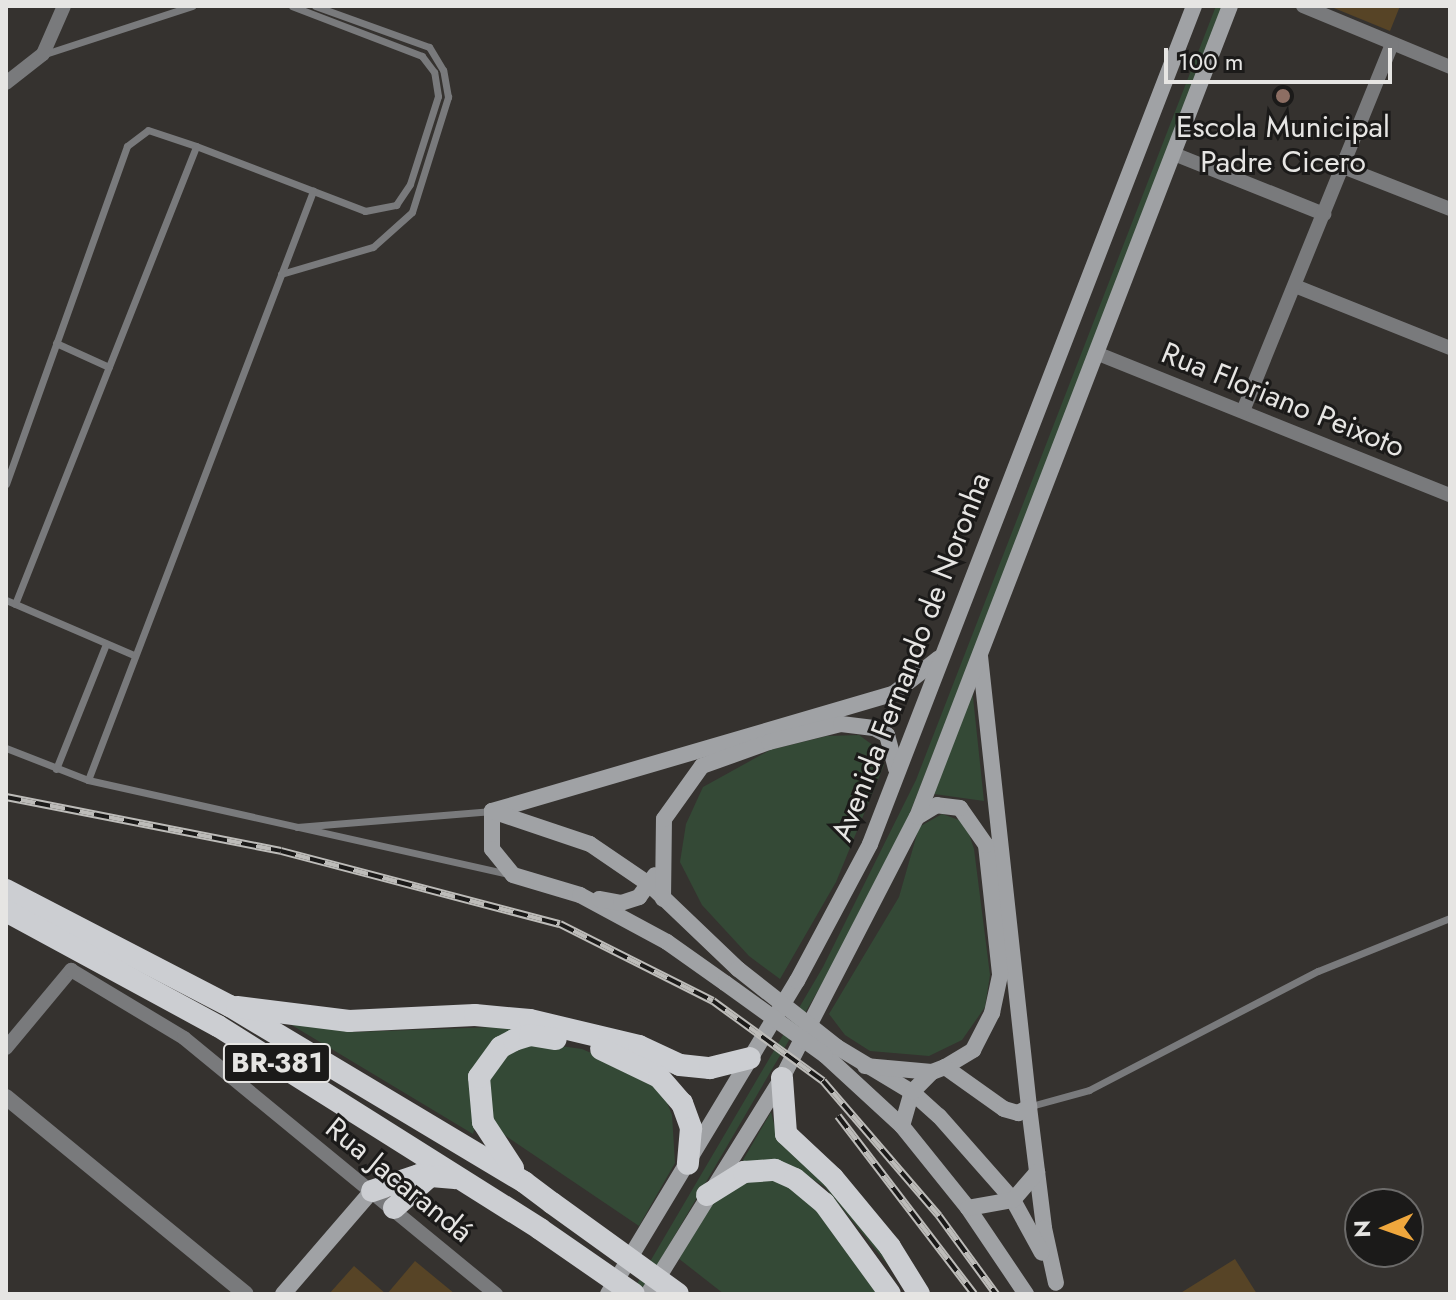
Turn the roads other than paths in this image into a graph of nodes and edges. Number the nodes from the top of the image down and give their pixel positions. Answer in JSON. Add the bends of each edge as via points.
{"nodes":[{"id":1,"x":64,"y":6,"type":"edge"},
{"id":2,"x":192,"y":6,"type":"edge"},
{"id":3,"x":292,"y":6,"type":"edge"},
{"id":4,"x":315,"y":6,"type":"edge"},
{"id":5,"x":1194,"y":6,"type":"edge"},
{"id":6,"x":1230,"y":6,"type":"edge"},
{"id":7,"x":1303,"y":6,"type":"edge"},
{"id":8,"x":1392,"y":44,"type":"junction"},
{"id":9,"x":43,"y":54,"type":"junction"},
{"id":10,"x":1450,"y":67,"type":"edge"},
{"id":11,"x":8,"y":83,"type":"edge"},
{"id":12,"x":196,"y":146,"type":"junction"},
{"id":13,"x":1174,"y":154,"type":"junction"},
{"id":14,"x":1343,"y":167,"type":"junction"},
{"id":15,"x":313,"y":191,"type":"junction"},
{"id":16,"x":1450,"y":209,"type":"edge"},
{"id":17,"x":1324,"y":214,"type":"junction"},
{"id":18,"x":281,"y":274,"type":"junction"},
{"id":19,"x":1295,"y":286,"type":"junction"},
{"id":20,"x":56,"y":343,"type":"junction"},
{"id":21,"x":1450,"y":348,"type":"edge"},
{"id":22,"x":1096,"y":353,"type":"junction"},
{"id":23,"x":109,"y":367,"type":"junction"},
{"id":24,"x":1243,"y":411,"type":"junction"},
{"id":25,"x":6,"y":484,"type":"edge"},
{"id":26,"x":1450,"y":495,"type":"edge"},
{"id":27,"x":6,"y":600,"type":"edge"},
{"id":28,"x":15,"y":604,"type":"junction"},
{"id":29,"x":106,"y":644,"type":"junction"},
{"id":30,"x":980,"y":650,"type":"junction"},
{"id":31,"x":134,"y":655,"type":"junction"},
{"id":32,"x":943,"y":655,"type":"junction"},
{"id":33,"x":6,"y":748,"type":"edge"},
{"id":34,"x":56,"y":769,"type":"junction"},
{"id":35,"x":896,"y":769,"type":"junction"},
{"id":36,"x":88,"y":780,"type":"junction"},
{"id":37,"x":492,"y":811,"type":"junction"},
{"id":38,"x":917,"y":817,"type":"junction"},
{"id":39,"x":287,"y":828,"type":"junction"},
{"id":40,"x":661,"y":863,"type":"junction"},
{"id":41,"x":513,"y":875,"type":"junction"},
{"id":42,"x":650,"y":885,"type":"junction"},
{"id":43,"x":6,"y":890,"type":"edge"},
{"id":44,"x":580,"y":895,"type":"junction"},
{"id":45,"x":663,"y":899,"type":"junction"},
{"id":46,"x":6,"y":911,"type":"edge"},
{"id":47,"x":1450,"y":918,"type":"edge"},
{"id":48,"x":230,"y":1006,"type":"junction"},
{"id":49,"x":6,"y":1048,"type":"edge"},
{"id":50,"x":831,"y":1051,"type":"junction"},
{"id":51,"x":750,"y":1058,"type":"junction"},
{"id":52,"x":865,"y":1066,"type":"junction"},
{"id":53,"x":938,"y":1069,"type":"junction"},
{"id":54,"x":782,"y":1078,"type":"junction"},
{"id":55,"x":912,"y":1092,"type":"junction"},
{"id":56,"x":6,"y":1097,"type":"edge"},
{"id":57,"x":1029,"y":1107,"type":"junction"},
{"id":58,"x":902,"y":1126,"type":"junction"},
{"id":59,"x":688,"y":1164,"type":"junction"},
{"id":60,"x":1037,"y":1172,"type":"junction"},
{"id":61,"x":441,"y":1174,"type":"junction"},
{"id":62,"x":524,"y":1182,"type":"junction"},
{"id":63,"x":473,"y":1184,"type":"junction"},
{"id":64,"x":372,"y":1191,"type":"junction"},
{"id":65,"x":707,"y":1195,"type":"junction"},
{"id":66,"x":1013,"y":1200,"type":"junction"},
{"id":67,"x":394,"y":1208,"type":"junction"},
{"id":68,"x":968,"y":1208,"type":"junction"},
{"id":69,"x":1059,"y":1288,"type":"edge"},
{"id":70,"x":246,"y":1294,"type":"edge"},
{"id":71,"x":283,"y":1294,"type":"edge"},
{"id":72,"x":496,"y":1294,"type":"edge"},
{"id":73,"x":608,"y":1294,"type":"edge"},
{"id":74,"x":634,"y":1294,"type":"edge"},
{"id":75,"x":648,"y":1294,"type":"edge"},
{"id":76,"x":678,"y":1294,"type":"edge"},
{"id":77,"x":890,"y":1294,"type":"edge"},
{"id":78,"x":919,"y":1294,"type":"edge"},
{"id":79,"x":1026,"y":1294,"type":"edge"}],
"edges":[{"from":1,"to":9,"type":"street"},
{"from":2,"to":9,"type":"lane"},
{"from":3,"to":15,"type":"lane","via":[[422,56],[434,72],[438,96],[410,184],[396,205],[365,211]]},
{"from":4,"to":18,"type":"lane","via":[[429,47],[443,70],[448,97],[412,212],[373,247]]},
{"from":5,"to":32,"type":"main road","name":"Avenida Fernando de Noronha"},
{"from":6,"to":13,"type":"main road","name":"Avenida Fernando de Noronha"},
{"from":7,"to":8,"type":"street"},
{"from":8,"to":10,"type":"street"},
{"from":8,"to":14,"type":"street"},
{"from":9,"to":11,"type":"street"},
{"from":12,"to":15,"type":"lane"},
{"from":12,"to":20,"type":"lane","via":[[148,130],[127,146]]},
{"from":12,"to":23,"type":"lane"},
{"from":13,"to":17,"type":"street"},
{"from":13,"to":22,"type":"main road","name":"Avenida Fernando de Noronha"},
{"from":14,"to":16,"type":"street"},
{"from":14,"to":17,"type":"street"},
{"from":15,"to":18,"type":"lane"},
{"from":17,"to":19,"type":"street"},
{"from":18,"to":31,"type":"lane"},
{"from":19,"to":21,"type":"street"},
{"from":19,"to":24,"type":"street"},
{"from":20,"to":23,"type":"lane"},
{"from":20,"to":25,"type":"lane"},
{"from":22,"to":24,"type":"street","name":"Rua Floriano Peixoto"},
{"from":22,"to":30,"type":"main road","name":"Avenida Fernando de Noronha"},
{"from":23,"to":28,"type":"lane"},
{"from":24,"to":26,"type":"street","name":"Rua Floriano Peixoto"},
{"from":27,"to":28,"type":"lane"},
{"from":28,"to":29,"type":"lane"},
{"from":29,"to":31,"type":"lane"},
{"from":29,"to":34,"type":"lane"},
{"from":30,"to":38,"type":"main road","name":"Avenida Fernando de Noronha"},
{"from":30,"to":57,"type":"main road"},
{"from":31,"to":36,"type":"lane"},
{"from":32,"to":35,"type":"main road","name":"Avenida Fernando de Noronha"},
{"from":32,"to":37,"type":"main road","via":[[893,694]]},
{"from":33,"to":34,"type":"lane"},
{"from":34,"to":36,"type":"lane"},
{"from":35,"to":40,"type":"main road","via":[[887,735],[841,724],[702,766],[664,819]]},
{"from":35,"to":51,"type":"main road","name":"Avenida Fernando de Noronha","via":[[870,844]]},
{"from":36,"to":39,"type":"lane"},
{"from":37,"to":39,"type":"lane"},
{"from":37,"to":41,"type":"main road","via":[[492,849]]},
{"from":37,"to":42,"type":"main road","via":[[590,844]]},
{"from":38,"to":53,"type":"main road","via":[[937,805],[960,808],[986,845],[1000,974],[992,1013],[973,1050]]},
{"from":38,"to":54,"type":"main road","name":"Avenida Fernando de Noronha"},
{"from":39,"to":41,"type":"lane"},
{"from":40,"to":42,"type":"main road"},
{"from":40,"to":45,"type":"main road"},
{"from":41,"to":44,"type":"main road"},
{"from":42,"to":44,"type":"main road","via":[[639,897],[621,903]]},
{"from":42,"to":45,"type":"main road"},
{"from":43,"to":48,"type":"highway","number":"BR-381"},
{"from":44,"to":50,"type":"main road","bridge":true,"via":[[667,942]]},
{"from":45,"to":50,"type":"main road","bridge":true},
{"from":46,"to":63,"type":"highway","number":"BR-381","via":[[218,1026]]},
{"from":47,"to":57,"type":"lane","via":[[1318,971],[1089,1090]]},
{"from":48,"to":51,"type":"highway","via":[[349,1021],[475,1015],[530,1020],[639,1046],[680,1065],[710,1068]]},
{"from":48,"to":62,"type":"highway","number":"BR-381"},
{"from":49,"to":64,"type":"street","name":"Rua Jacarandá","via":[[71,970],[184,1038]]},
{"from":50,"to":52,"type":"main road"},
{"from":50,"to":58,"type":"main road"},
{"from":51,"to":59,"type":"main road","name":"Avenida Fernando de Noronha"},
{"from":52,"to":53,"type":"main road"},
{"from":52,"to":55,"type":"main road"},
{"from":53,"to":55,"type":"main road"},
{"from":53,"to":57,"type":"main road","via":[[1004,1109],[1018,1113]]},
{"from":54,"to":65,"type":"main road","name":"Avenida Fernando de Noronha"},
{"from":54,"to":78,"type":"highway","via":[[786,1134],[833,1178],[890,1247]]},
{"from":55,"to":58,"type":"main road"},
{"from":55,"to":66,"type":"main road"},
{"from":56,"to":70,"type":"street"},
{"from":57,"to":60,"type":"main road"},
{"from":58,"to":68,"type":"main road"},
{"from":59,"to":62,"type":"highway","via":[[691,1128],[682,1103],[659,1077],[627,1057],[530,1035],[501,1047],[484,1066],[477,1099],[492,1143]]},
{"from":59,"to":73,"type":"main road","name":"Avenida Fernando de Noronha"},
{"from":60,"to":66,"type":"main road"},
{"from":60,"to":69,"type":"main road"},
{"from":61,"to":63,"type":"highway"},
{"from":61,"to":64,"type":"highway","via":[[419,1175]]},
{"from":61,"to":67,"type":"highway","via":[[408,1192]]},
{"from":62,"to":76,"type":"highway","number":"BR-381","bridge":true},
{"from":63,"to":74,"type":"highway","number":"BR-381","bridge":true},
{"from":64,"to":67,"type":"street","name":"Rua Jacarandá"},
{"from":64,"to":71,"type":"main road"},
{"from":65,"to":75,"type":"main road","name":"Avenida Fernando de Noronha"},
{"from":65,"to":77,"type":"highway","via":[[744,1172],[775,1170],[795,1179],[824,1203]]},
{"from":66,"to":68,"type":"main road"},
{"from":66,"to":69,"type":"main road"},
{"from":67,"to":72,"type":"street","name":"Rua Jacarandá"},
{"from":68,"to":79,"type":"main road"}]}
